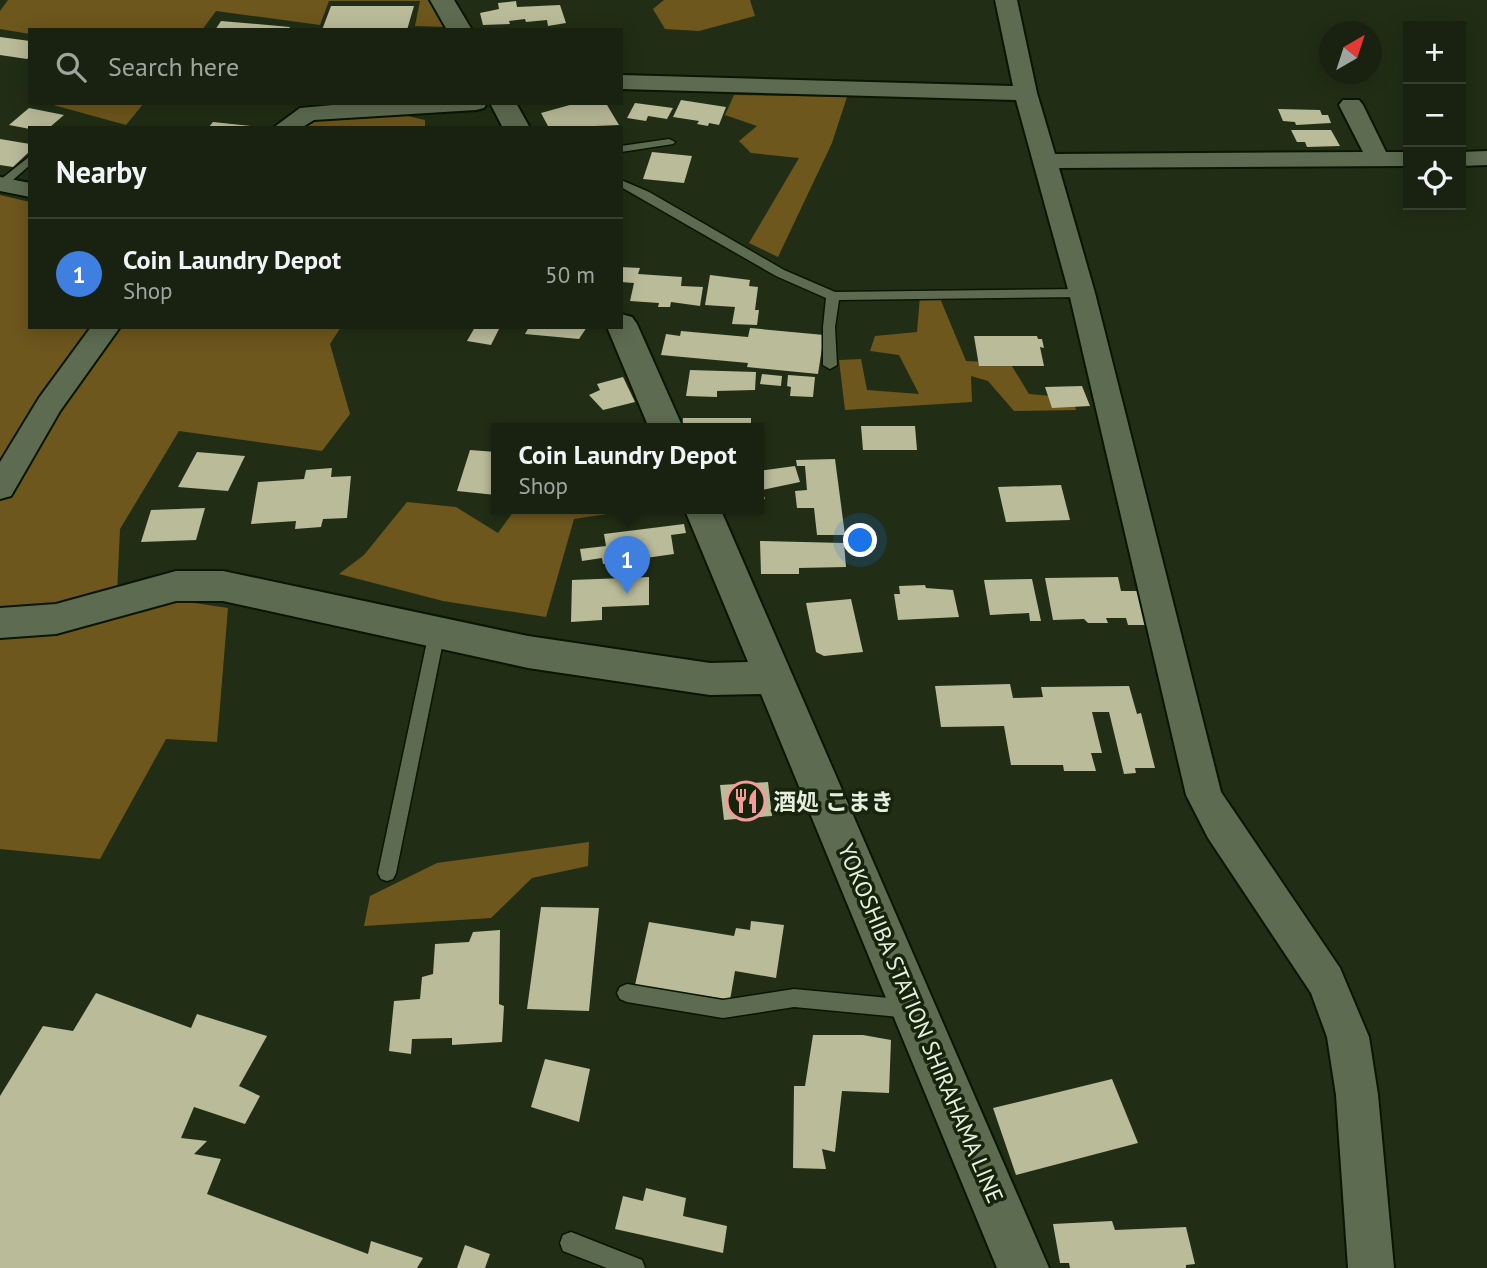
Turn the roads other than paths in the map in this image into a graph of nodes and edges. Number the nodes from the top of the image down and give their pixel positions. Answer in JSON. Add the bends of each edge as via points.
{"nodes":[{"id":1,"x":442,"y":0,"type":"edge"},
{"id":2,"x":1006,"y":0,"type":"edge"},
{"id":3,"x":459,"y":28,"type":"edge"},
{"id":4,"x":623,"y":82,"type":"edge"},
{"id":5,"x":1026,"y":93,"type":"junction"},
{"id":6,"x":442,"y":105,"type":"edge"},
{"id":7,"x":504,"y":105,"type":"edge"},
{"id":8,"x":1351,"y":106,"type":"dead end"},
{"id":9,"x":288,"y":126,"type":"edge"},
{"id":10,"x":516,"y":126,"type":"edge"},
{"id":11,"x":670,"y":142,"type":"dead end"},
{"id":12,"x":623,"y":149,"type":"edge"},
{"id":13,"x":1487,"y":158,"type":"edge"},
{"id":14,"x":1378,"y":159,"type":"junction"},
{"id":15,"x":1403,"y":159,"type":"edge"},
{"id":16,"x":1466,"y":159,"type":"edge"},
{"id":17,"x":28,"y":161,"type":"edge"},
{"id":18,"x":1045,"y":161,"type":"junction"},
{"id":19,"x":1,"y":184,"type":"edge"},
{"id":20,"x":623,"y":184,"type":"edge"},
{"id":21,"x":28,"y":190,"type":"edge"},
{"id":22,"x":1082,"y":293,"type":"junction"},
{"id":23,"x":834,"y":296,"type":"junction"},
{"id":24,"x":105,"y":329,"type":"edge"},
{"id":25,"x":623,"y":329,"type":"edge"},
{"id":26,"x":830,"y":365,"type":"dead end"},
{"id":27,"x":664,"y":423,"type":"edge"},
{"id":28,"x":0,"y":488,"type":"edge"},
{"id":29,"x":704,"y":514,"type":"edge"},
{"id":30,"x":0,"y":623,"type":"edge"},
{"id":31,"x":437,"y":632,"type":"junction"},
{"id":32,"x":772,"y":678,"type":"junction"},
{"id":33,"x":387,"y":873,"type":"dead end"},
{"id":34,"x":627,"y":993,"type":"dead end"},
{"id":35,"x":916,"y":1009,"type":"junction"},
{"id":36,"x":571,"y":1243,"type":"dead end"},
{"id":37,"x":634,"y":1268,"type":"edge"},
{"id":38,"x":1023,"y":1268,"type":"edge"},
{"id":39,"x":1371,"y":1268,"type":"edge"}],
"edges":[{"from":1,"to":3,"type":"main road"},
{"from":2,"to":5,"type":"street"},
{"from":4,"to":5,"type":"street"},
{"from":5,"to":18,"type":"street"},
{"from":6,"to":9,"type":"street","via":[[308,113]]},
{"from":7,"to":10,"type":"main road"},
{"from":8,"to":14,"type":"street"},
{"from":11,"to":12,"type":"lane"},
{"from":13,"to":16,"type":"street"},
{"from":14,"to":15,"type":"street"},
{"from":14,"to":18,"type":"street"},
{"from":17,"to":19,"type":"lane"},
{"from":18,"to":22,"type":"street"},
{"from":19,"to":21,"type":"street"},
{"from":20,"to":23,"type":"lane","via":[[780,273]]},
{"from":22,"to":23,"type":"lane"},
{"from":22,"to":39,"type":"street","via":[[1204,795],[1326,982],[1348,1037]]},
{"from":23,"to":26,"type":"lane"},
{"from":24,"to":28,"type":"street","via":[[49,405]]},
{"from":25,"to":27,"type":"main road"},
{"from":29,"to":32,"type":"main road","name":"YOKOSHIBA STATION SHIRAHAMA LINE"},
{"from":30,"to":31,"type":"main road","via":[[56,619],[196,584]]},
{"from":31,"to":32,"type":"main road","via":[[528,652],[710,679]]},
{"from":31,"to":33,"type":"lane"},
{"from":32,"to":35,"type":"main road","name":"YOKOSHIBA STATION SHIRAHAMA LINE"},
{"from":34,"to":35,"type":"lane","via":[[723,1009],[794,998]]},
{"from":35,"to":38,"type":"main road","name":"YOKOSHIBA STATION SHIRAHAMA LINE"},
{"from":36,"to":37,"type":"lane"}]}
